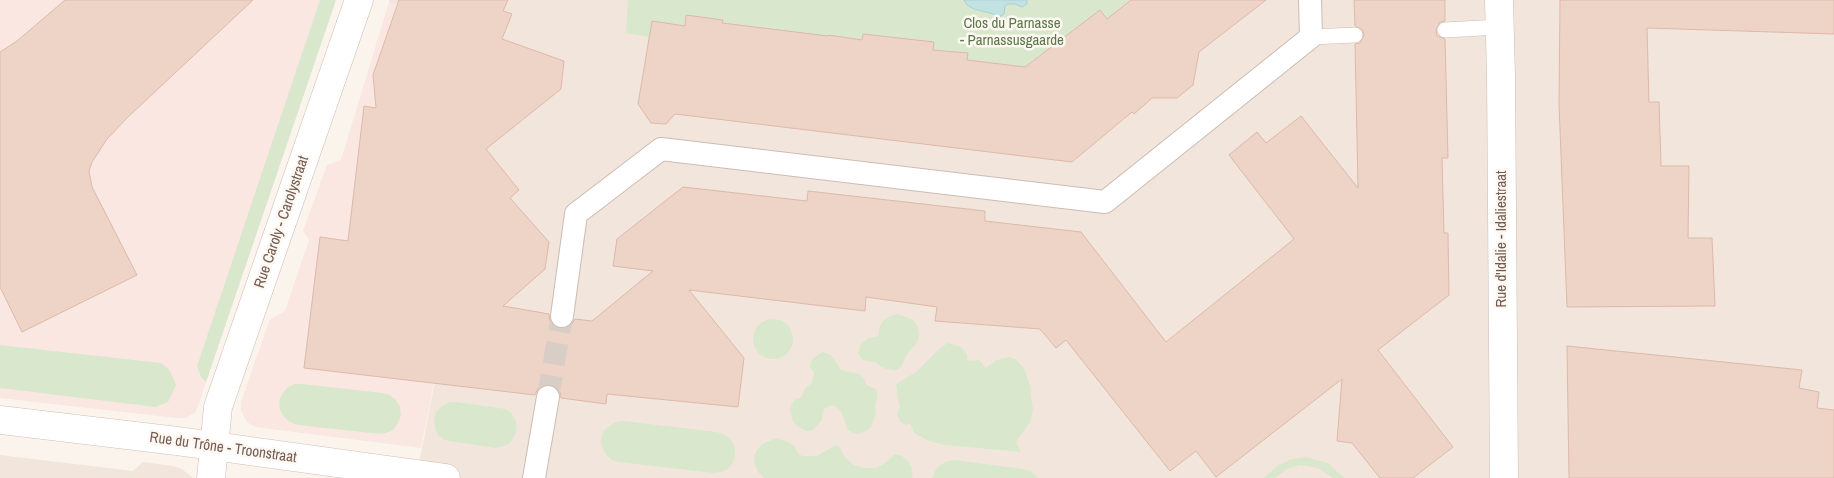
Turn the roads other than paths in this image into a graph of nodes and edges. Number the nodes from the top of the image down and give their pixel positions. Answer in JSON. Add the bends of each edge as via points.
{"nodes":[{"id":1,"x":359,"y":0,"type":"edge"},
{"id":2,"x":1310,"y":0,"type":"edge"},
{"id":3,"x":1498,"y":0,"type":"edge"},
{"id":4,"x":1500,"y":27,"type":"junction"},
{"id":5,"x":1445,"y":30,"type":"dead end"},
{"id":6,"x":1355,"y":34,"type":"dead end"},
{"id":7,"x":1311,"y":37,"type":"junction"},
{"id":8,"x":562,"y":316,"type":"tunnel mouth"},
{"id":9,"x":548,"y":397,"type":"tunnel mouth"},
{"id":10,"x":0,"y":420,"type":"edge"},
{"id":11,"x":215,"y":446,"type":"junction"},
{"id":12,"x":211,"y":478,"type":"edge"},
{"id":13,"x":446,"y":478,"type":"edge"},
{"id":14,"x":534,"y":478,"type":"edge"},
{"id":15,"x":1504,"y":478,"type":"edge"}],
"edges":[{"from":1,"to":11,"type":"street","name":"Rue Caroly - Carolystraat","via":[[218,407]]},
{"from":2,"to":7,"type":"street"},
{"from":3,"to":4,"type":"street","name":"Rue d'Idalie - Idaliestraat"},
{"from":4,"to":5,"type":"lane"},
{"from":4,"to":15,"type":"street","name":"Rue d'Idalie - Idaliestraat"},
{"from":6,"to":7,"type":"lane"},
{"from":7,"to":8,"type":"street","via":[[1105,202],[661,149],[576,214]]},
{"from":9,"to":14,"type":"street"},
{"from":10,"to":11,"type":"street","name":"Rue du Trône - Troonstraat"},
{"from":11,"to":12,"type":"street","name":"Rue Caroly - Carolystraat"},
{"from":11,"to":13,"type":"street","name":"Rue du Trône - Troonstraat"}]}
